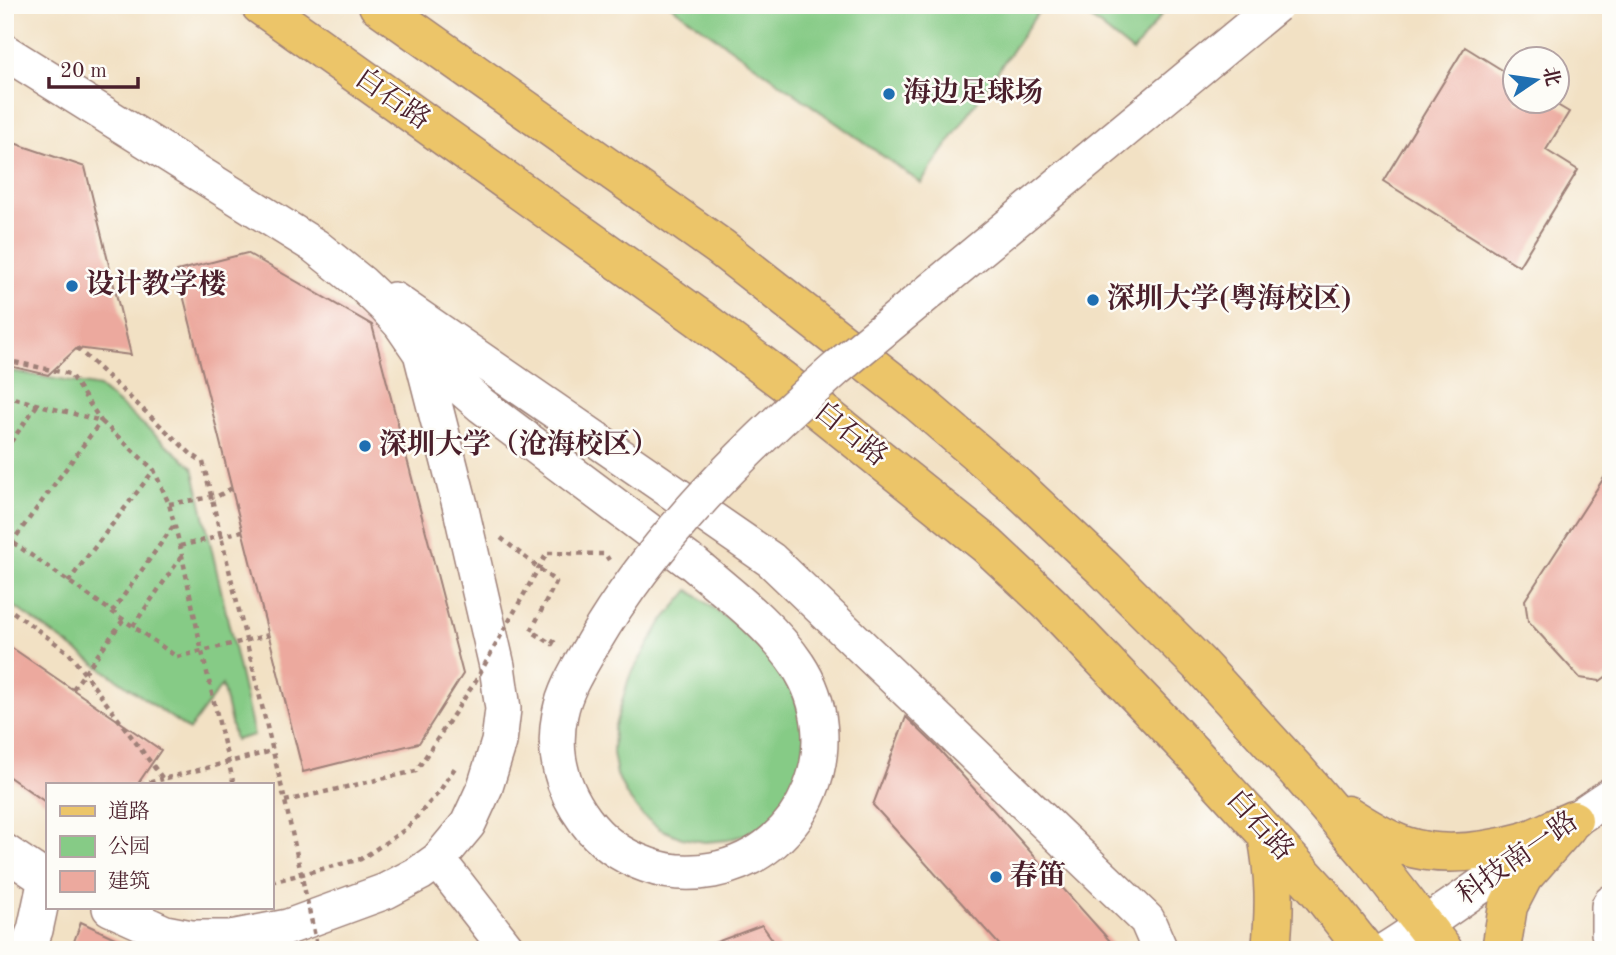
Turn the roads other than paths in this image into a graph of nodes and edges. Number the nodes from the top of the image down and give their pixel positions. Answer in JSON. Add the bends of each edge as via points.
{"nodes":[{"id":1,"x":260,"y":5,"type":"edge"},
{"id":2,"x":378,"y":5,"type":"edge"},
{"id":3,"x":1276,"y":5,"type":"edge"},
{"id":4,"x":5,"y":52,"type":"edge"},
{"id":5,"x":315,"y":246,"type":"junction"},
{"id":6,"x":421,"y":353,"type":"junction"},
{"id":7,"x":1611,"y":795,"type":"edge"},
{"id":8,"x":1321,"y":799,"type":"junction"},
{"id":9,"x":1573,"y":820,"type":"junction"},
{"id":10,"x":1267,"y":835,"type":"junction"},
{"id":11,"x":5,"y":852,"type":"edge"},
{"id":12,"x":438,"y":860,"type":"junction"},
{"id":13,"x":46,"y":880,"type":"edge"},
{"id":14,"x":1611,"y":903,"type":"edge"},
{"id":15,"x":112,"y":909,"type":"edge"},
{"id":16,"x":1434,"y":937,"type":"edge"},
{"id":17,"x":1611,"y":939,"type":"edge"},
{"id":18,"x":27,"y":950,"type":"edge"},
{"id":19,"x":508,"y":950,"type":"edge"},
{"id":20,"x":1160,"y":950,"type":"edge"},
{"id":21,"x":1270,"y":950,"type":"edge"},
{"id":22,"x":1365,"y":950,"type":"edge"},
{"id":23,"x":1387,"y":950,"type":"edge"},
{"id":24,"x":1501,"y":950,"type":"edge"}],
"edges":[{"from":1,"to":10,"type":"main road","name":"白石路","via":[[699,317],[986,545],[1051,604]]},
{"from":2,"to":8,"type":"main road","via":[[720,247],[918,402],[1104,569],[1199,664]]},
{"from":3,"to":6,"type":"street","bridge":true,"via":[[794,406],[686,517],[670,537],[661,547],[637,577],[611,613],[569,684],[560,713],[561,774],[574,806],[592,830],[631,859],[677,872],[725,868],[767,847],[796,818],[808,797],[820,751],[820,727],[815,703],[797,665],[766,627],[692,564],[670,547],[659,538],[481,405]]},
{"from":4,"to":5,"type":"street"},
{"from":5,"to":6,"type":"street","via":[[386,306]]},
{"from":5,"to":20,"type":"street","via":[[771,560],[1147,920]]},
{"from":6,"to":12,"type":"street","via":[[460,505],[503,709],[499,742],[485,787],[468,824]]},
{"from":7,"to":9,"type":"street","name":"科技南一路"},
{"from":8,"to":9,"type":"main road","via":[[1373,831],[1429,852],[1475,851],[1525,841]]},
{"from":8,"to":16,"type":"main road"},
{"from":9,"to":16,"type":"street","name":"科技南一路"},
{"from":9,"to":24,"type":"main road","via":[[1523,877],[1508,906]]},
{"from":10,"to":21,"type":"main road","via":[[1273,867]]},
{"from":10,"to":22,"type":"main road","name":"白石路"},
{"from":11,"to":13,"type":"street"},
{"from":12,"to":15,"type":"street","via":[[386,891],[288,927],[231,938],[164,933]]},
{"from":12,"to":19,"type":"street"},
{"from":13,"to":18,"type":"street"},
{"from":14,"to":17,"type":"street"},
{"from":16,"to":23,"type":"street","name":"科技南一路"}]}
